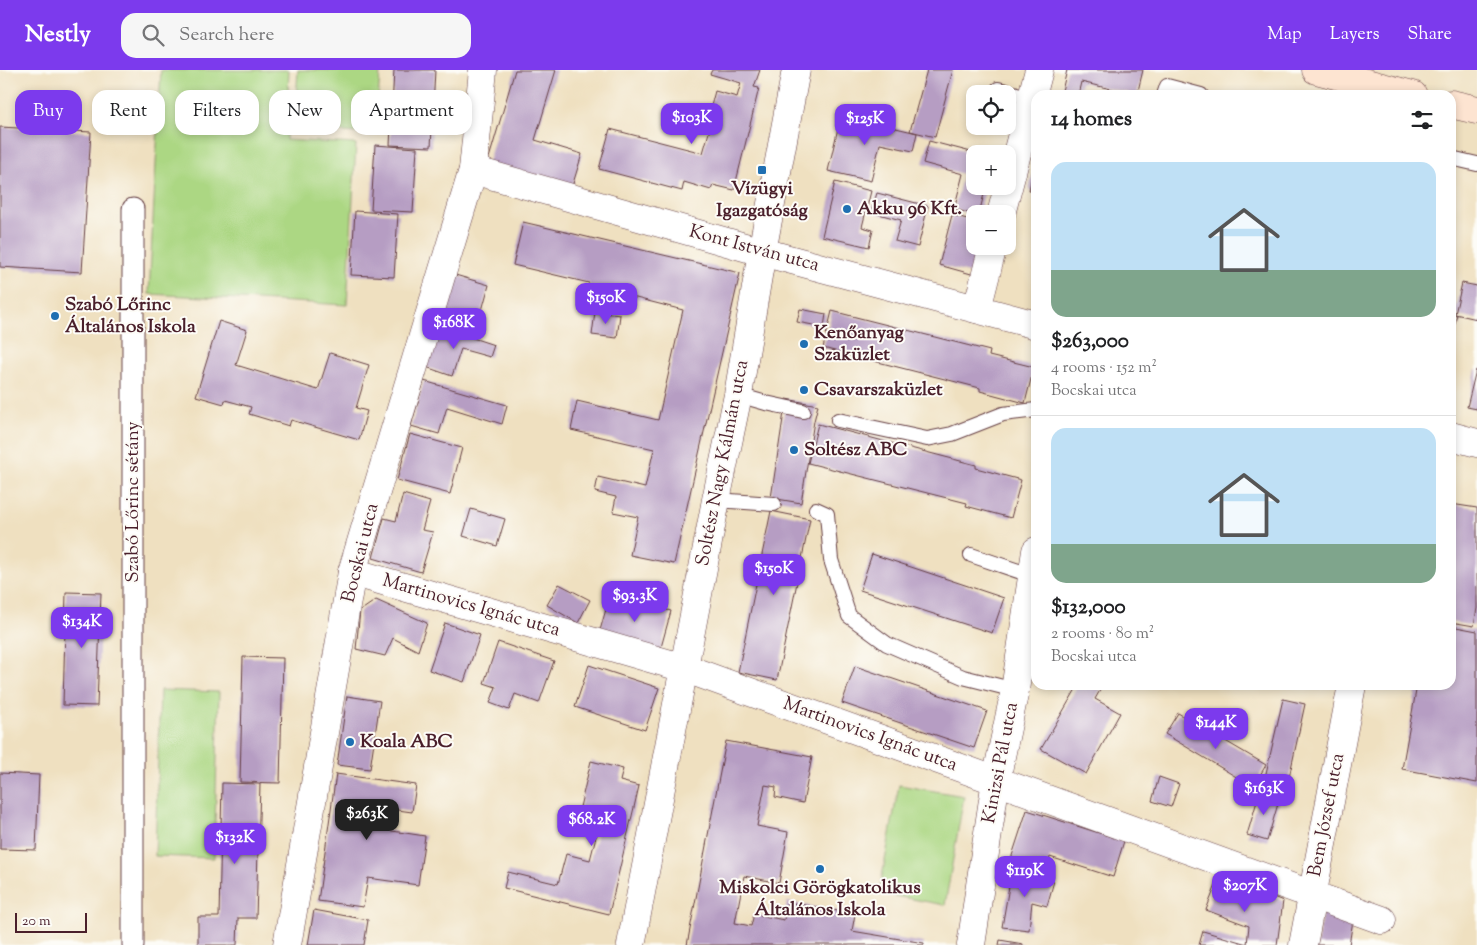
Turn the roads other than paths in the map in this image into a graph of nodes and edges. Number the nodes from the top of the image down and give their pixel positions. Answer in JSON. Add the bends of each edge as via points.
{"nodes":[{"id":1,"x":483,"y":70,"type":"edge"},
{"id":2,"x":796,"y":70,"type":"edge"},
{"id":3,"x":1039,"y":70,"type":"edge"},
{"id":4,"x":1316,"y":70,"type":"edge"},
{"id":5,"x":1034,"y":90,"type":"edge"},
{"id":6,"x":1166,"y":90,"type":"edge"},
{"id":7,"x":1183,"y":90,"type":"edge"},
{"id":8,"x":1394,"y":90,"type":"edge"},
{"id":9,"x":1016,"y":94,"type":"edge"},
{"id":10,"x":1031,"y":98,"type":"edge"},
{"id":11,"x":1031,"y":102,"type":"edge"},
{"id":12,"x":1456,"y":105,"type":"edge"},
{"id":13,"x":1477,"y":110,"type":"edge"},
{"id":14,"x":1456,"y":159,"type":"edge"},
{"id":15,"x":1477,"y":164,"type":"edge"},
{"id":16,"x":473,"y":170,"type":"junction"},
{"id":17,"x":1004,"y":205,"type":"edge"},
{"id":18,"x":133,"y":209,"type":"dead end"},
{"id":19,"x":762,"y":252,"type":"junction"},
{"id":20,"x":991,"y":255,"type":"edge"},
{"id":21,"x":977,"y":309,"type":"junction"},
{"id":22,"x":1031,"y":324,"type":"edge"},
{"id":23,"x":738,"y":395,"type":"junction"},
{"id":24,"x":803,"y":411,"type":"dead end"},
{"id":25,"x":1031,"y":411,"type":"edge"},
{"id":26,"x":838,"y":420,"type":"dead end"},
{"id":27,"x":1456,"y":437,"type":"edge"},
{"id":28,"x":1477,"y":443,"type":"edge"},
{"id":29,"x":716,"y":500,"type":"junction"},
{"id":30,"x":774,"y":504,"type":"dead end"},
{"id":31,"x":816,"y":509,"type":"dead end"},
{"id":32,"x":971,"y":555,"type":"dead end"},
{"id":33,"x":1031,"y":563,"type":"edge"},
{"id":34,"x":352,"y":572,"type":"junction"},
{"id":35,"x":1031,"y":589,"type":"edge"},
{"id":36,"x":684,"y":668,"type":"junction"},
{"id":37,"x":1015,"y":690,"type":"junction"},
{"id":38,"x":1351,"y":690,"type":"edge"},
{"id":39,"x":996,"y":780,"type":"junction"},
{"id":40,"x":1312,"y":894,"type":"junction"},
{"id":41,"x":1382,"y":920,"type":"dead end"},
{"id":42,"x":133,"y":945,"type":"edge"},
{"id":43,"x":287,"y":945,"type":"edge"},
{"id":44,"x":632,"y":945,"type":"edge"},
{"id":45,"x":971,"y":945,"type":"edge"},
{"id":46,"x":1303,"y":945,"type":"edge"}],
"edges":[{"from":1,"to":16,"type":"street","name":"Bocskai utca"},
{"from":2,"to":19,"type":"street","name":"Soltész Nagy Kálmán utca"},
{"from":3,"to":5,"type":"street"},
{"from":4,"to":8,"type":"main road"},
{"from":6,"to":7,"type":"lane","via":[[1167,86]]},
{"from":9,"to":10,"type":"lane"},
{"from":11,"to":17,"type":"street"},
{"from":12,"to":13,"type":"main road"},
{"from":14,"to":15,"type":"lane"},
{"from":16,"to":19,"type":"street","name":"Kont István utca"},
{"from":16,"to":34,"type":"street","name":"Bocskai utca"},
{"from":18,"to":42,"type":"street","name":"Szabó Lőrinc sétány"},
{"from":19,"to":21,"type":"street","name":"Kont István utca"},
{"from":19,"to":23,"type":"street","name":"Soltész Nagy Kálmán utca"},
{"from":20,"to":21,"type":"street"},
{"from":21,"to":22,"type":"street","name":"Kont István utca"},
{"from":23,"to":24,"type":"lane"},
{"from":23,"to":29,"type":"street","name":"Soltész Nagy Kálmán utca"},
{"from":25,"to":26,"type":"lane","via":[[1003,414],[952,434],[927,439]]},
{"from":27,"to":28,"type":"street"},
{"from":29,"to":30,"type":"lane"},
{"from":29,"to":36,"type":"street","name":"Soltész Nagy Kálmán utca"},
{"from":31,"to":37,"type":"lane","via":[[826,514],[831,560],[849,616],[888,644],[963,677]]},
{"from":32,"to":33,"type":"lane"},
{"from":34,"to":36,"type":"street","name":"Martinovics Ignác utca"},
{"from":34,"to":43,"type":"street","name":"Bocskai utca"},
{"from":35,"to":37,"type":"street","name":"Kinizsi Pál utca"},
{"from":36,"to":39,"type":"street","name":"Martinovics Ignác utca"},
{"from":36,"to":44,"type":"street","name":"Soltész Nagy Kálmán utca"},
{"from":37,"to":39,"type":"street","name":"Kinizsi Pál utca"},
{"from":38,"to":40,"type":"street","name":"Bem József utca"},
{"from":39,"to":40,"type":"street","name":"Martinovics Ignác utca"},
{"from":39,"to":45,"type":"street","name":"Kinizsi Pál utca"},
{"from":40,"to":41,"type":"street","name":"Martinovics Ignác utca"},
{"from":40,"to":46,"type":"street","name":"Bem József utca"}]}
